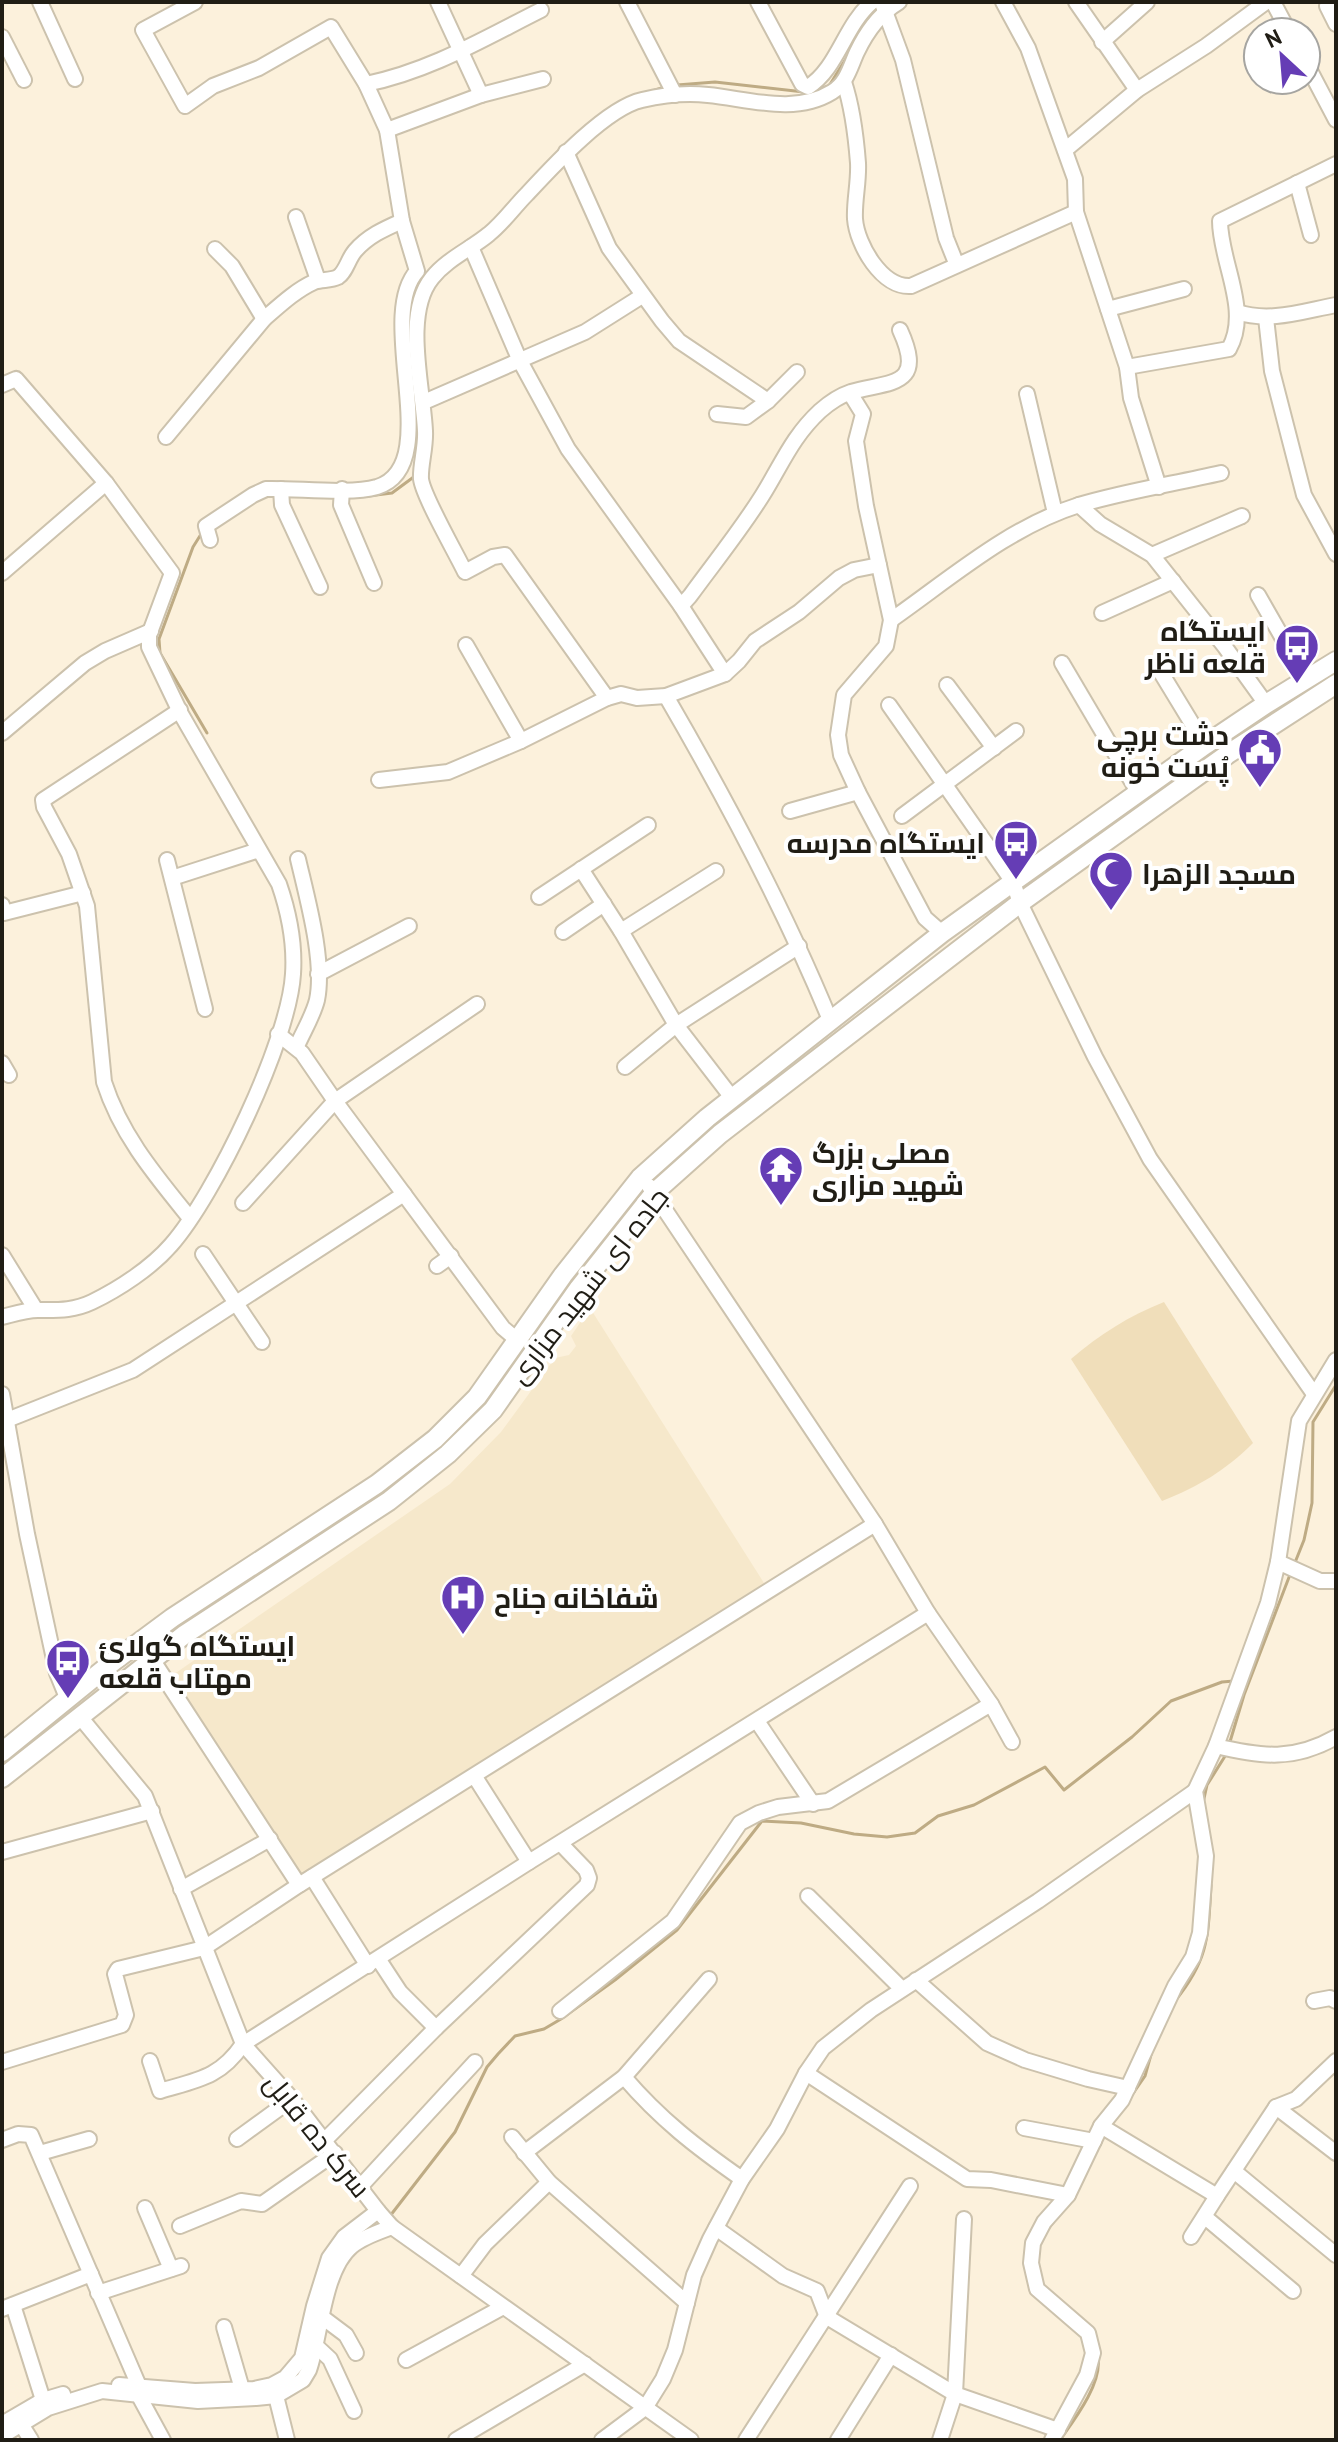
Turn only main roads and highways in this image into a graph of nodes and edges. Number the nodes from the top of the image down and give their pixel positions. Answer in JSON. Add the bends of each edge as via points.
{"nodes":[{"id":1,"x":1336,"y":661,"type":"edge"},
{"id":2,"x":1336,"y":684,"type":"edge"},
{"id":3,"x":268,"y":1568,"type":"junction"},
{"id":4,"x":2,"y":1752,"type":"edge"},
{"id":5,"x":2,"y":1778,"type":"edge"}],
"edges":[{"from":1,"to":3,"type":"main road","name":"جاده ای شهید مزاری","via":[[1205,745],[942,933],[733,1099],[640,1178],[477,1397],[435,1439]]},
{"from":2,"to":3,"type":"main road","name":"جاده ای شهید مزاری","via":[[1020,903],[720,1134],[655,1192],[493,1410],[448,1454],[389,1501]]},
{"from":3,"to":4,"type":"main road","name":"جاده ای شهید مزاری","via":[[172,1618]]},
{"from":3,"to":5,"type":"main road","name":"جاده ای شهید مزاری"}]}
